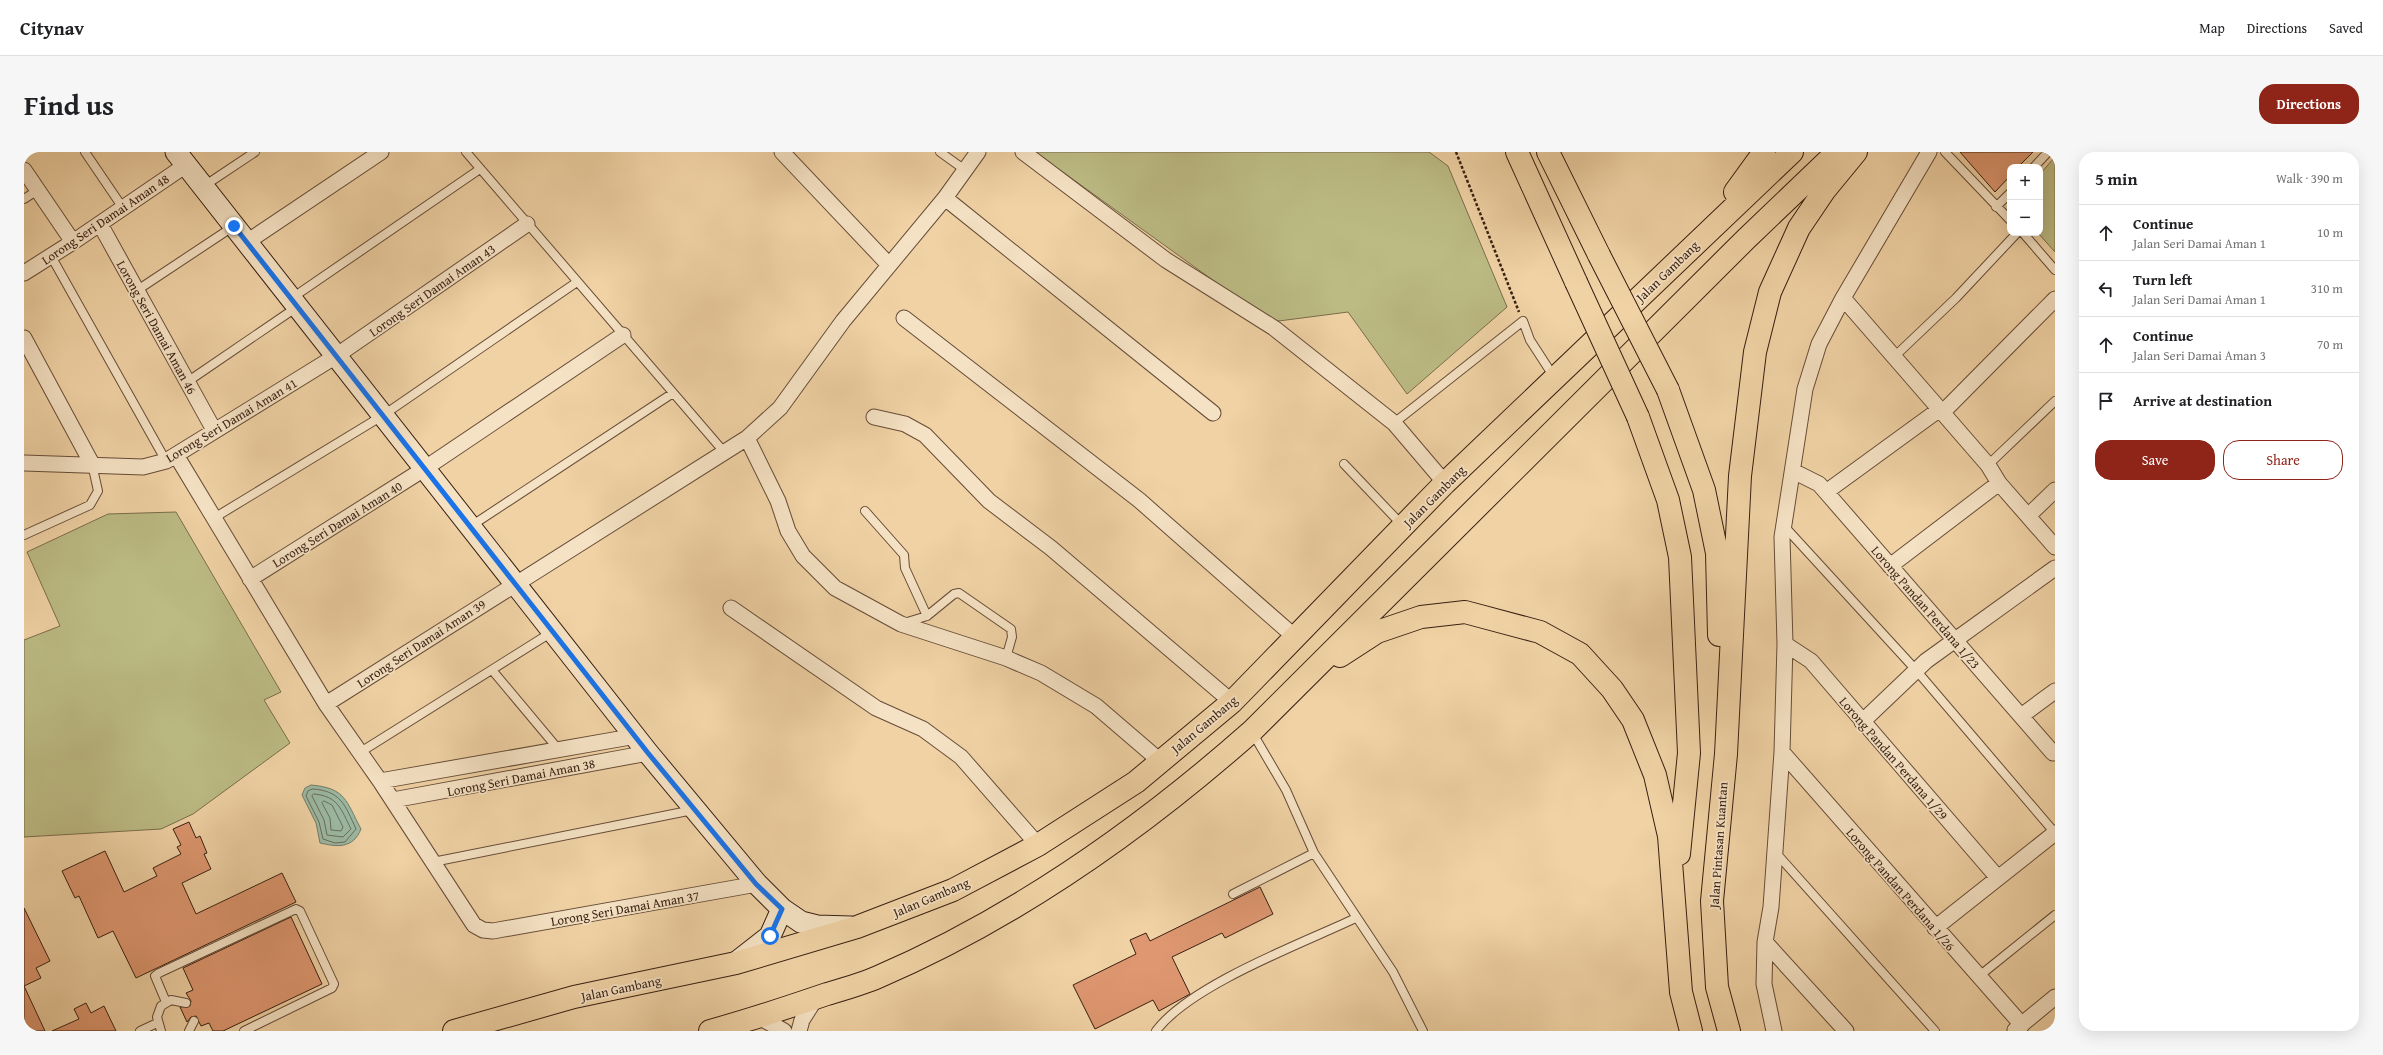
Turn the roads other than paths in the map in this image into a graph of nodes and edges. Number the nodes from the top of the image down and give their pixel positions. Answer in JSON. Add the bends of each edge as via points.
{"nodes":[{"id":1,"x":85,"y":152,"type":"edge"},
{"id":2,"x":255,"y":152,"type":"edge"},
{"id":3,"x":381,"y":152,"type":"edge"},
{"id":4,"x":466,"y":152,"type":"edge"},
{"id":5,"x":782,"y":152,"type":"edge"},
{"id":6,"x":940,"y":152,"type":"edge"},
{"id":7,"x":978,"y":152,"type":"edge"},
{"id":8,"x":1023,"y":152,"type":"edge"},
{"id":9,"x":1517,"y":152,"type":"edge"},
{"id":10,"x":1548,"y":152,"type":"edge"},
{"id":11,"x":1764,"y":152,"type":"edge"},
{"id":12,"x":1792,"y":152,"type":"edge"},
{"id":13,"x":1837,"y":152,"type":"edge"},
{"id":14,"x":1856,"y":152,"type":"edge"},
{"id":15,"x":1929,"y":152,"type":"edge"},
{"id":16,"x":1945,"y":152,"type":"edge"},
{"id":17,"x":2048,"y":152,"type":"edge"},
{"id":18,"x":181,"y":159,"type":"edge"},
{"id":19,"x":2037,"y":164,"type":"edge"},
{"id":20,"x":480,"y":169,"type":"junction"},
{"id":21,"x":24,"y":170,"type":"edge"},
{"id":22,"x":965,"y":170,"type":"junction"},
{"id":23,"x":203,"y":187,"type":"junction"},
{"id":24,"x":38,"y":190,"type":"junction"},
{"id":25,"x":2007,"y":196,"type":"edge"},
{"id":26,"x":945,"y":198,"type":"junction"},
{"id":27,"x":24,"y":199,"type":"edge"},
{"id":28,"x":1996,"y":207,"type":"junction"},
{"id":29,"x":124,"y":208,"type":"junction"},
{"id":30,"x":2007,"y":217,"type":"edge"},
{"id":31,"x":100,"y":224,"type":"junction"},
{"id":32,"x":528,"y":224,"type":"junction"},
{"id":33,"x":234,"y":226,"type":"junction"},
{"id":34,"x":1706,"y":234,"type":"junction"},
{"id":35,"x":2014,"y":236,"type":"edge"},
{"id":36,"x":2026,"y":236,"type":"edge"},
{"id":37,"x":73,"y":242,"type":"junction"},
{"id":38,"x":247,"y":242,"type":"junction"},
{"id":39,"x":51,"y":256,"type":"junction"},
{"id":40,"x":889,"y":265,"type":"junction"},
{"id":41,"x":2055,"y":270,"type":"edge"},
{"id":42,"x":24,"y":273,"type":"edge"},
{"id":43,"x":578,"y":282,"type":"junction"},
{"id":44,"x":136,"y":291,"type":"junction"},
{"id":45,"x":1843,"y":298,"type":"junction"},
{"id":46,"x":2055,"y":300,"type":"edge"},
{"id":47,"x":294,"y":302,"type":"junction"},
{"id":48,"x":904,"y":318,"type":"dead end"},
{"id":49,"x":623,"y":335,"type":"junction"},
{"id":50,"x":24,"y":338,"type":"edge"},
{"id":51,"x":336,"y":356,"type":"junction"},
{"id":52,"x":1894,"y":357,"type":"junction"},
{"id":53,"x":1555,"y":378,"type":"junction"},
{"id":54,"x":187,"y":382,"type":"junction"},
{"id":55,"x":673,"y":393,"type":"junction"},
{"id":56,"x":2055,"y":401,"type":"edge"},
{"id":57,"x":1941,"y":411,"type":"junction"},
{"id":58,"x":1213,"y":413,"type":"dead end"},
{"id":59,"x":382,"y":416,"type":"junction"},
{"id":60,"x":874,"y":417,"type":"dead end"},
{"id":61,"x":1394,"y":423,"type":"junction"},
{"id":62,"x":214,"y":430,"type":"junction"},
{"id":63,"x":747,"y":438,"type":"junction"},
{"id":64,"x":725,"y":453,"type":"junction"},
{"id":65,"x":171,"y":458,"type":"junction"},
{"id":66,"x":24,"y":463,"type":"edge"},
{"id":67,"x":92,"y":464,"type":"junction"},
{"id":68,"x":1344,"y":464,"type":"dead end"},
{"id":69,"x":1988,"y":465,"type":"junction"},
{"id":70,"x":424,"y":469,"type":"junction"},
{"id":71,"x":1793,"y":471,"type":"junction"},
{"id":72,"x":1445,"y":483,"type":"junction"},
{"id":73,"x":1999,"y":483,"type":"junction"},
{"id":74,"x":2055,"y":490,"type":"edge"},
{"id":75,"x":1826,"y":492,"type":"junction"},
{"id":76,"x":865,"y":511,"type":"dead end"},
{"id":77,"x":2028,"y":516,"type":"junction"},
{"id":78,"x":214,"y":518,"type":"junction"},
{"id":79,"x":1404,"y":526,"type":"junction"},
{"id":80,"x":1784,"y":526,"type":"junction"},
{"id":81,"x":470,"y":527,"type":"junction"},
{"id":82,"x":24,"y":535,"type":"edge"},
{"id":83,"x":2055,"y":547,"type":"edge"},
{"id":84,"x":1890,"y":566,"type":"junction"},
{"id":85,"x":2055,"y":568,"type":"edge"},
{"id":86,"x":250,"y":579,"type":"junction"},
{"id":87,"x":516,"y":583,"type":"junction"},
{"id":88,"x":731,"y":608,"type":"dead end"},
{"id":89,"x":927,"y":616,"type":"junction"},
{"id":90,"x":901,"y":624,"type":"junction"},
{"id":91,"x":554,"y":631,"type":"junction"},
{"id":92,"x":1296,"y":638,"type":"junction"},
{"id":93,"x":1954,"y":640,"type":"junction"},
{"id":94,"x":1785,"y":644,"type":"junction"},
{"id":95,"x":1006,"y":658,"type":"junction"},
{"id":96,"x":492,"y":670,"type":"junction"},
{"id":97,"x":1916,"y":670,"type":"junction"},
{"id":98,"x":1301,"y":682,"type":"junction"},
{"id":99,"x":2055,"y":691,"type":"edge"},
{"id":100,"x":1232,"y":702,"type":"junction"},
{"id":101,"x":326,"y":704,"type":"junction"},
{"id":102,"x":2021,"y":716,"type":"junction"},
{"id":103,"x":1862,"y":722,"type":"junction"},
{"id":104,"x":1252,"y":731,"type":"junction"},
{"id":105,"x":636,"y":736,"type":"junction"},
{"id":106,"x":559,"y":750,"type":"junction"},
{"id":107,"x":1782,"y":752,"type":"junction"},
{"id":108,"x":2053,"y":752,"type":"dead end"},
{"id":109,"x":360,"y":753,"type":"junction"},
{"id":110,"x":648,"y":753,"type":"junction"},
{"id":111,"x":1726,"y":754,"type":"junction"},
{"id":112,"x":1160,"y":761,"type":"junction"},
{"id":113,"x":380,"y":781,"type":"junction"},
{"id":114,"x":393,"y":800,"type":"junction"},
{"id":115,"x":695,"y":809,"type":"junction"},
{"id":116,"x":2055,"y":832,"type":"edge"},
{"id":117,"x":1038,"y":845,"type":"junction"},
{"id":118,"x":1775,"y":852,"type":"junction"},
{"id":119,"x":1314,"y":853,"type":"junction"},
{"id":120,"x":433,"y":862,"type":"junction"},
{"id":121,"x":1998,"y":878,"type":"junction"},
{"id":122,"x":756,"y":884,"type":"junction"},
{"id":123,"x":1233,"y":894,"type":"dead end"},
{"id":124,"x":1675,"y":901,"type":"junction"},
{"id":125,"x":782,"y":909,"type":"junction"},
{"id":126,"x":2055,"y":915,"type":"edge"},
{"id":127,"x":1356,"y":918,"type":"junction"},
{"id":128,"x":857,"y":927,"type":"junction"},
{"id":129,"x":1935,"y":928,"type":"junction"},
{"id":130,"x":1765,"y":942,"type":"junction"},
{"id":131,"x":736,"y":963,"type":"junction"},
{"id":132,"x":1978,"y":977,"type":"junction"},
{"id":133,"x":2055,"y":997,"type":"edge"},
{"id":134,"x":816,"y":998,"type":"junction"},
{"id":135,"x":166,"y":1002,"type":"junction"},
{"id":136,"x":186,"y":1004,"type":"dead end"},
{"id":137,"x":759,"y":1017,"type":"junction"},
{"id":138,"x":194,"y":1021,"type":"dead end"},
{"id":139,"x":157,"y":1023,"type":"junction"},
{"id":140,"x":2018,"y":1028,"type":"edge"},
{"id":141,"x":140,"y":1031,"type":"edge"},
{"id":142,"x":161,"y":1031,"type":"edge"},
{"id":143,"x":189,"y":1031,"type":"edge"},
{"id":144,"x":244,"y":1031,"type":"edge"},
{"id":145,"x":454,"y":1031,"type":"edge"},
{"id":146,"x":710,"y":1031,"type":"edge"},
{"id":147,"x":784,"y":1031,"type":"edge"},
{"id":148,"x":799,"y":1031,"type":"edge"},
{"id":149,"x":1156,"y":1031,"type":"edge"},
{"id":150,"x":1423,"y":1031,"type":"edge"},
{"id":151,"x":1690,"y":1031,"type":"edge"},
{"id":152,"x":1729,"y":1031,"type":"edge"},
{"id":153,"x":1774,"y":1031,"type":"edge"},
{"id":154,"x":1846,"y":1031,"type":"edge"},
{"id":155,"x":1935,"y":1031,"type":"edge"}],
"edges":[{"from":1,"to":29,"type":"lane"},
{"from":2,"to":23,"type":"lane"},
{"from":3,"to":38,"type":"street"},
{"from":4,"to":20,"type":"lane"},
{"from":5,"to":40,"type":"street"},
{"from":6,"to":22,"type":"lane"},
{"from":7,"to":22,"type":"street","name":"Lorong Seri Damai Aman 39"},
{"from":8,"to":61,"type":"street","via":[[1166,260],[1274,328]]},
{"from":9,"to":124,"type":"highway","bridge":true,"via":[[1638,417],[1668,500],[1680,557],[1689,754]]},
{"from":10,"to":111,"type":"highway","bridge":true,"via":[[1668,390],[1704,490],[1716,552]]},
{"from":11,"to":34,"type":"highway"},
{"from":12,"to":34,"type":"highway","name":"Jalan Gambang"},
{"from":13,"to":98,"type":"highway","via":[[1746,238]]},
{"from":14,"to":111,"type":"highway","via":[[1824,191],[1799,228],[1770,292],[1756,352],[1740,476]]},
{"from":15,"to":45,"type":"street"},
{"from":16,"to":28,"type":"lane"},
{"from":17,"to":19,"type":"lane"},
{"from":18,"to":23,"type":"street"},
{"from":18,"to":29,"type":"street","name":"Lorong Seri Damai Aman 48"},
{"from":20,"to":32,"type":"lane"},
{"from":20,"to":47,"type":"lane"},
{"from":21,"to":24,"type":"street"},
{"from":22,"to":26,"type":"street","name":"Lorong Seri Damai Aman 39"},
{"from":23,"to":33,"type":"street"},
{"from":24,"to":27,"type":"lane"},
{"from":24,"to":37,"type":"street"},
{"from":25,"to":28,"type":"lane"},
{"from":26,"to":40,"type":"street","name":"Lorong Seri Damai Aman 39"},
{"from":26,"to":58,"type":"street"},
{"from":28,"to":30,"type":"lane"},
{"from":29,"to":31,"type":"street","name":"Lorong Seri Damai Aman 48"},
{"from":31,"to":37,"type":"street","name":"Lorong Seri Damai Aman 48"},
{"from":31,"to":44,"type":"street","name":"Lorong Seri Damai Aman 46"},
{"from":32,"to":43,"type":"lane"},
{"from":32,"to":51,"type":"street","name":"Lorong Seri Damai Aman 43"},
{"from":33,"to":38,"type":"street"},
{"from":33,"to":44,"type":"lane"},
{"from":34,"to":53,"type":"highway","name":"Jalan Gambang"},
{"from":35,"to":52,"type":"lane","via":[[1956,298]]},
{"from":36,"to":41,"type":"lane"},
{"from":37,"to":39,"type":"street","name":"Lorong Seri Damai Aman 48"},
{"from":38,"to":47,"type":"street"},
{"from":39,"to":42,"type":"street","name":"Lorong Seri Damai Aman 48"},
{"from":39,"to":65,"type":"lane"},
{"from":40,"to":63,"type":"street","name":"Lorong Seri Damai Aman 39","via":[[843,321],[780,408]]},
{"from":43,"to":49,"type":"lane"},
{"from":43,"to":59,"type":"lane"},
{"from":44,"to":54,"type":"street","name":"Lorong Seri Damai Aman 46"},
{"from":45,"to":52,"type":"street"},
{"from":45,"to":71,"type":"street","via":[[1819,344],[1805,388]]},
{"from":46,"to":57,"type":"street"},
{"from":47,"to":51,"type":"street"},
{"from":47,"to":54,"type":"lane"},
{"from":48,"to":92,"type":"street","via":[[1139,500]]},
{"from":49,"to":55,"type":"lane"},
{"from":49,"to":70,"type":"street","name":"Lorong Seri Damai Aman 40"},
{"from":50,"to":67,"type":"street"},
{"from":51,"to":59,"type":"street"},
{"from":51,"to":62,"type":"street","name":"Lorong Seri Damai Aman 41"},
{"from":52,"to":57,"type":"street"},
{"from":53,"to":61,"type":"lane","via":[[1530,340],[1523,321]]},
{"from":53,"to":72,"type":"highway","name":"Jalan Gambang"},
{"from":54,"to":62,"type":"street","name":"Lorong Seri Damai Aman 46"},
{"from":55,"to":64,"type":"lane"},
{"from":55,"to":81,"type":"lane"},
{"from":56,"to":69,"type":"lane"},
{"from":57,"to":69,"type":"street"},
{"from":57,"to":75,"type":"street"},
{"from":59,"to":70,"type":"street"},
{"from":59,"to":78,"type":"lane"},
{"from":60,"to":100,"type":"street","via":[[905,424],[925,435],[989,501],[1051,548]]},
{"from":61,"to":72,"type":"street"},
{"from":62,"to":65,"type":"street","name":"Lorong Seri Damai Aman 41"},
{"from":63,"to":64,"type":"street","name":"Lorong Seri Damai Aman 39"},
{"from":63,"to":90,"type":"street","via":[[778,501],[788,531],[803,556],[835,588]]},
{"from":64,"to":87,"type":"street","name":"Lorong Seri Damai Aman 39"},
{"from":65,"to":67,"type":"street","name":"Lorong Seri Damai Aman 41","via":[[143,467]]},
{"from":65,"to":78,"type":"street"},
{"from":66,"to":67,"type":"street","name":"Lorong Seri Damai Aman 41"},
{"from":67,"to":82,"type":"lane","via":[[98,491],[90,505]]},
{"from":68,"to":79,"type":"lane"},
{"from":69,"to":73,"type":"street"},
{"from":70,"to":81,"type":"street"},
{"from":70,"to":86,"type":"street","name":"Lorong Seri Damai Aman 40"},
{"from":71,"to":75,"type":"street","name":"Lorong Pandan Perdana 1/23","via":[[1818,484]]},
{"from":71,"to":80,"type":"street"},
{"from":72,"to":79,"type":"highway","name":"Jalan Gambang"},
{"from":73,"to":77,"type":"street"},
{"from":73,"to":84,"type":"street"},
{"from":74,"to":77,"type":"street"},
{"from":75,"to":84,"type":"street","name":"Lorong Pandan Perdana 1/23"},
{"from":76,"to":89,"type":"lane","via":[[904,554],[905,568]]},
{"from":77,"to":83,"type":"street"},
{"from":78,"to":86,"type":"street"},
{"from":79,"to":92,"type":"highway","name":"Jalan Gambang"},
{"from":80,"to":94,"type":"street"},
{"from":80,"to":97,"type":"lane"},
{"from":81,"to":87,"type":"street"},
{"from":84,"to":93,"type":"street","name":"Lorong Pandan Perdana 1/23"},
{"from":85,"to":93,"type":"street"},
{"from":86,"to":101,"type":"street"},
{"from":87,"to":91,"type":"street"},
{"from":87,"to":101,"type":"street","name":"Lorong Seri Damai Aman 39"},
{"from":88,"to":117,"type":"street","via":[[876,708],[923,729],[961,757]]},
{"from":89,"to":90,"type":"lane"},
{"from":89,"to":95,"type":"lane","via":[[954,594],[959,593],[1011,629],[1012,637]]},
{"from":90,"to":95,"type":"street"},
{"from":91,"to":96,"type":"lane"},
{"from":91,"to":105,"type":"street"},
{"from":92,"to":100,"type":"highway","name":"Jalan Gambang"},
{"from":93,"to":97,"type":"street"},
{"from":93,"to":102,"type":"street","name":"Lorong Pandan Perdana 1/23"},
{"from":94,"to":103,"type":"street","name":"Lorong Pandan Perdana 1/29","via":[[1811,661]]},
{"from":94,"to":107,"type":"street"},
{"from":95,"to":112,"type":"street","via":[[1041,673],[1096,706]]},
{"from":96,"to":106,"type":"lane"},
{"from":96,"to":109,"type":"lane"},
{"from":97,"to":103,"type":"street"},
{"from":97,"to":116,"type":"lane"},
{"from":98,"to":104,"type":"highway"},
{"from":98,"to":124,"type":"highway","via":[[1377,632],[1421,617],[1466,612],[1540,632],[1580,654],[1612,689],[1633,720],[1655,775],[1669,836]]},
{"from":99,"to":102,"type":"street"},
{"from":100,"to":112,"type":"highway","name":"Jalan Gambang"},
{"from":101,"to":109,"type":"street"},
{"from":102,"to":108,"type":"street","name":"Lorong Pandan Perdana 1/23"},
{"from":103,"to":121,"type":"street","name":"Lorong Pandan Perdana 1/29"},
{"from":104,"to":119,"type":"lane","via":[[1286,790]]},
{"from":104,"to":134,"type":"highway","via":[[1193,783],[1099,854],[1023,903],[959,940],[876,978]]},
{"from":105,"to":106,"type":"street"},
{"from":105,"to":110,"type":"street"},
{"from":106,"to":113,"type":"street"},
{"from":107,"to":118,"type":"street"},
{"from":107,"to":129,"type":"street","name":"Lorong Pandan Perdana 1/26"},
{"from":109,"to":113,"type":"street"},
{"from":110,"to":114,"type":"street","name":"Lorong Seri Damai Aman 38"},
{"from":110,"to":115,"type":"street"},
{"from":111,"to":152,"type":"highway","name":"Jalan Pintasan Kuantan","via":[[1712,901],[1717,987]]},
{"from":112,"to":117,"type":"highway","name":"Jalan Gambang","via":[[1136,782]]},
{"from":113,"to":114,"type":"street"},
{"from":114,"to":120,"type":"street"},
{"from":115,"to":120,"type":"lane"},
{"from":115,"to":122,"type":"street"},
{"from":116,"to":121,"type":"street"},
{"from":117,"to":128,"type":"highway","name":"Jalan Gambang","via":[[953,890]]},
{"from":118,"to":130,"type":"street"},
{"from":118,"to":155,"type":"lane"},
{"from":119,"to":123,"type":"lane"},
{"from":119,"to":127,"type":"lane"},
{"from":120,"to":122,"type":"street","name":"Lorong Seri Damai Aman 37","via":[[474,925],[483,930],[493,931]]},
{"from":121,"to":129,"type":"street"},
{"from":122,"to":125,"type":"street"},
{"from":124,"to":151,"type":"highway","via":[[1681,992]]},
{"from":125,"to":128,"type":"street","via":[[801,922],[817,926]]},
{"from":125,"to":131,"type":"street","via":[[770,936]]},
{"from":126,"to":132,"type":"lane"},
{"from":127,"to":149,"type":"lane","via":[[1227,978],[1164,1020]]},
{"from":127,"to":150,"type":"lane","via":[[1393,972]]},
{"from":128,"to":131,"type":"highway","name":"Jalan Gambang"},
{"from":129,"to":132,"type":"street","name":"Lorong Pandan Perdana 1/26"},
{"from":130,"to":153,"type":"street","via":[[1764,984]]},
{"from":130,"to":154,"type":"street"},
{"from":131,"to":145,"type":"highway","name":"Jalan Gambang","via":[[574,997]]},
{"from":132,"to":140,"type":"street","name":"Lorong Pandan Perdana 1/26"},
{"from":133,"to":140,"type":"street"},
{"from":134,"to":137,"type":"highway"},
{"from":134,"to":148,"type":"street","via":[[802,1020]]},
{"from":135,"to":136,"type":"lane","via":[[176,1000]]},
{"from":135,"to":139,"type":"lane","via":[[158,1011]]},
{"from":135,"to":144,"type":"lane","via":[[155,976],[159,973],[296,909],[300,911],[334,984],[332,988]]},
{"from":137,"to":146,"type":"highway"},
{"from":137,"to":147,"type":"street"},
{"from":138,"to":143,"type":"lane"},
{"from":139,"to":141,"type":"lane"},
{"from":139,"to":142,"type":"lane"}]}
